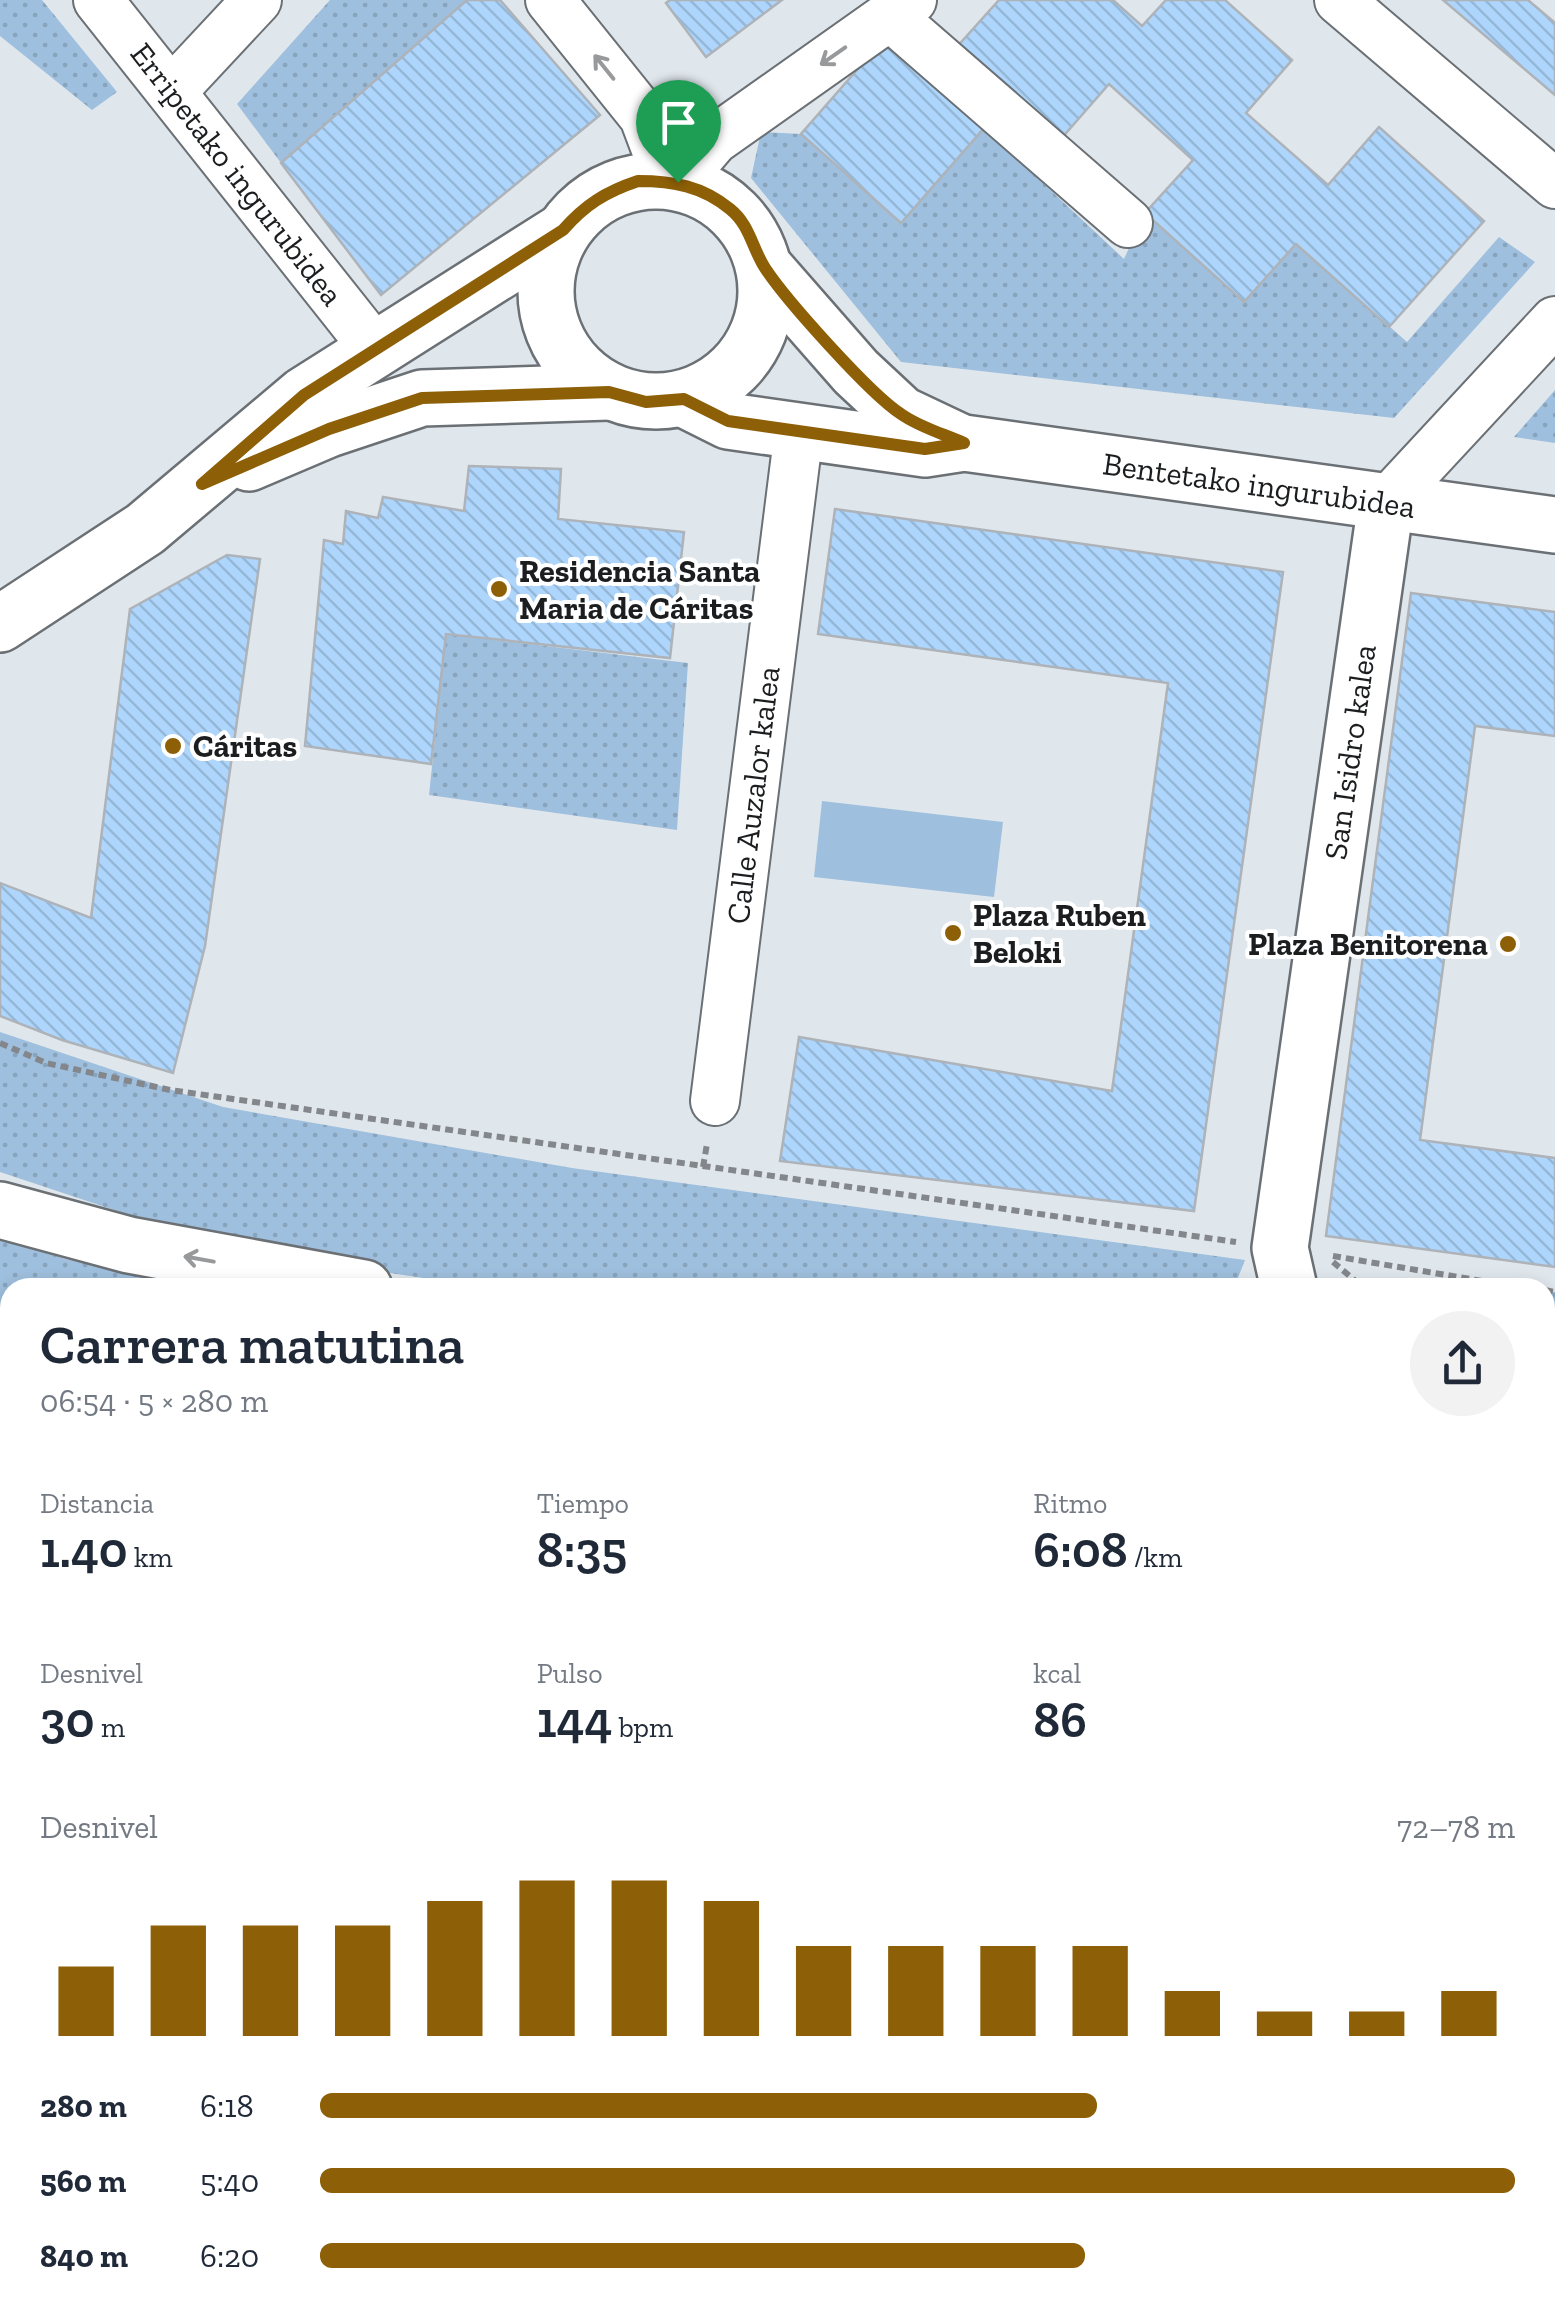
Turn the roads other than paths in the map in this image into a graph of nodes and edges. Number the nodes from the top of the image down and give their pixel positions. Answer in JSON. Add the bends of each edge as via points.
{"nodes":[{"id":1,"x":98,"y":0,"type":"edge"},
{"id":2,"x":256,"y":0,"type":"edge"},
{"id":3,"x":550,"y":0,"type":"edge"},
{"id":4,"x":1339,"y":0,"type":"edge"},
{"id":5,"x":901,"y":8,"type":"edge"},
{"id":6,"x":174,"y":90,"type":"junction"},
{"id":7,"x":673,"y":182,"type":"junction"},
{"id":8,"x":1555,"y":184,"type":"edge"},
{"id":9,"x":1128,"y":223,"type":"dead end"},
{"id":10,"x":563,"y":230,"type":"junction"},
{"id":11,"x":764,"y":266,"type":"junction"},
{"id":12,"x":1555,"y":321,"type":"edge"},
{"id":13,"x":374,"y":349,"type":"junction"},
{"id":14,"x":609,"y":392,"type":"junction"},
{"id":15,"x":684,"y":399,"type":"junction"},
{"id":16,"x":798,"y":430,"type":"junction"},
{"id":17,"x":964,"y":443,"type":"junction"},
{"id":18,"x":202,"y":484,"type":"junction"},
{"id":19,"x":1386,"y":503,"type":"junction"},
{"id":20,"x":1555,"y":525,"type":"edge"},
{"id":21,"x":0,"y":624,"type":"edge"},
{"id":22,"x":715,"y":1101,"type":"dead end"},
{"id":23,"x":0,"y":1210,"type":"edge"},
{"id":24,"x":1275,"y":1274,"type":"edge"},
{"id":25,"x":308,"y":1278,"type":"edge"}],
"edges":[{"from":1,"to":6,"type":"street","name":"Erripetako ingurubidea"},
{"from":2,"to":6,"type":"street"},
{"from":7,"to":3,"type":"street","one_way":true,"via":[[644,118]]},
{"from":4,"to":8,"type":"street"},
{"from":5,"to":7,"type":"street","one_way":true,"via":[[714,140]]},
{"from":5,"to":9,"type":"street"},
{"from":6,"to":13,"type":"street","name":"Erripetako ingurubidea"},
{"from":7,"to":10,"type":"main road","via":[[638,181],[608,191]]},
{"from":7,"to":11,"type":"main road","via":[[708,193],[734,212]]},
{"from":10,"to":13,"type":"main road"},
{"from":10,"to":14,"type":"main road","via":[[548,265],[546,303],[556,339],[578,370]]},
{"from":11,"to":15,"type":"main road","via":[[767,300],[759,334],[741,363]]},
{"from":11,"to":17,"type":"main road","name":"Bentetako ingurubidea","via":[[901,414]]},
{"from":12,"to":19,"type":"street"},
{"from":13,"to":18,"type":"main road","via":[[304,395]]},
{"from":14,"to":15,"type":"main road","via":[[646,402]]},
{"from":14,"to":18,"type":"main road","via":[[422,398]]},
{"from":15,"to":16,"type":"main road","name":"Bentetako ingurubidea","via":[[728,421]]},
{"from":16,"to":17,"type":"main road","name":"Bentetako ingurubidea","via":[[925,449]]},
{"from":16,"to":22,"type":"street","name":"Calle Auzalor kalea"},
{"from":17,"to":19,"type":"main road","name":"Bentetako ingurubidea"},
{"from":18,"to":21,"type":"main road","via":[[146,529]]},
{"from":19,"to":20,"type":"main road","name":"Bentetako ingurubidea"},
{"from":19,"to":24,"type":"main road","name":"San Isidro kalea"},
{"from":25,"to":23,"type":"main road","one_way":true,"via":[[128,1246]]}]}
